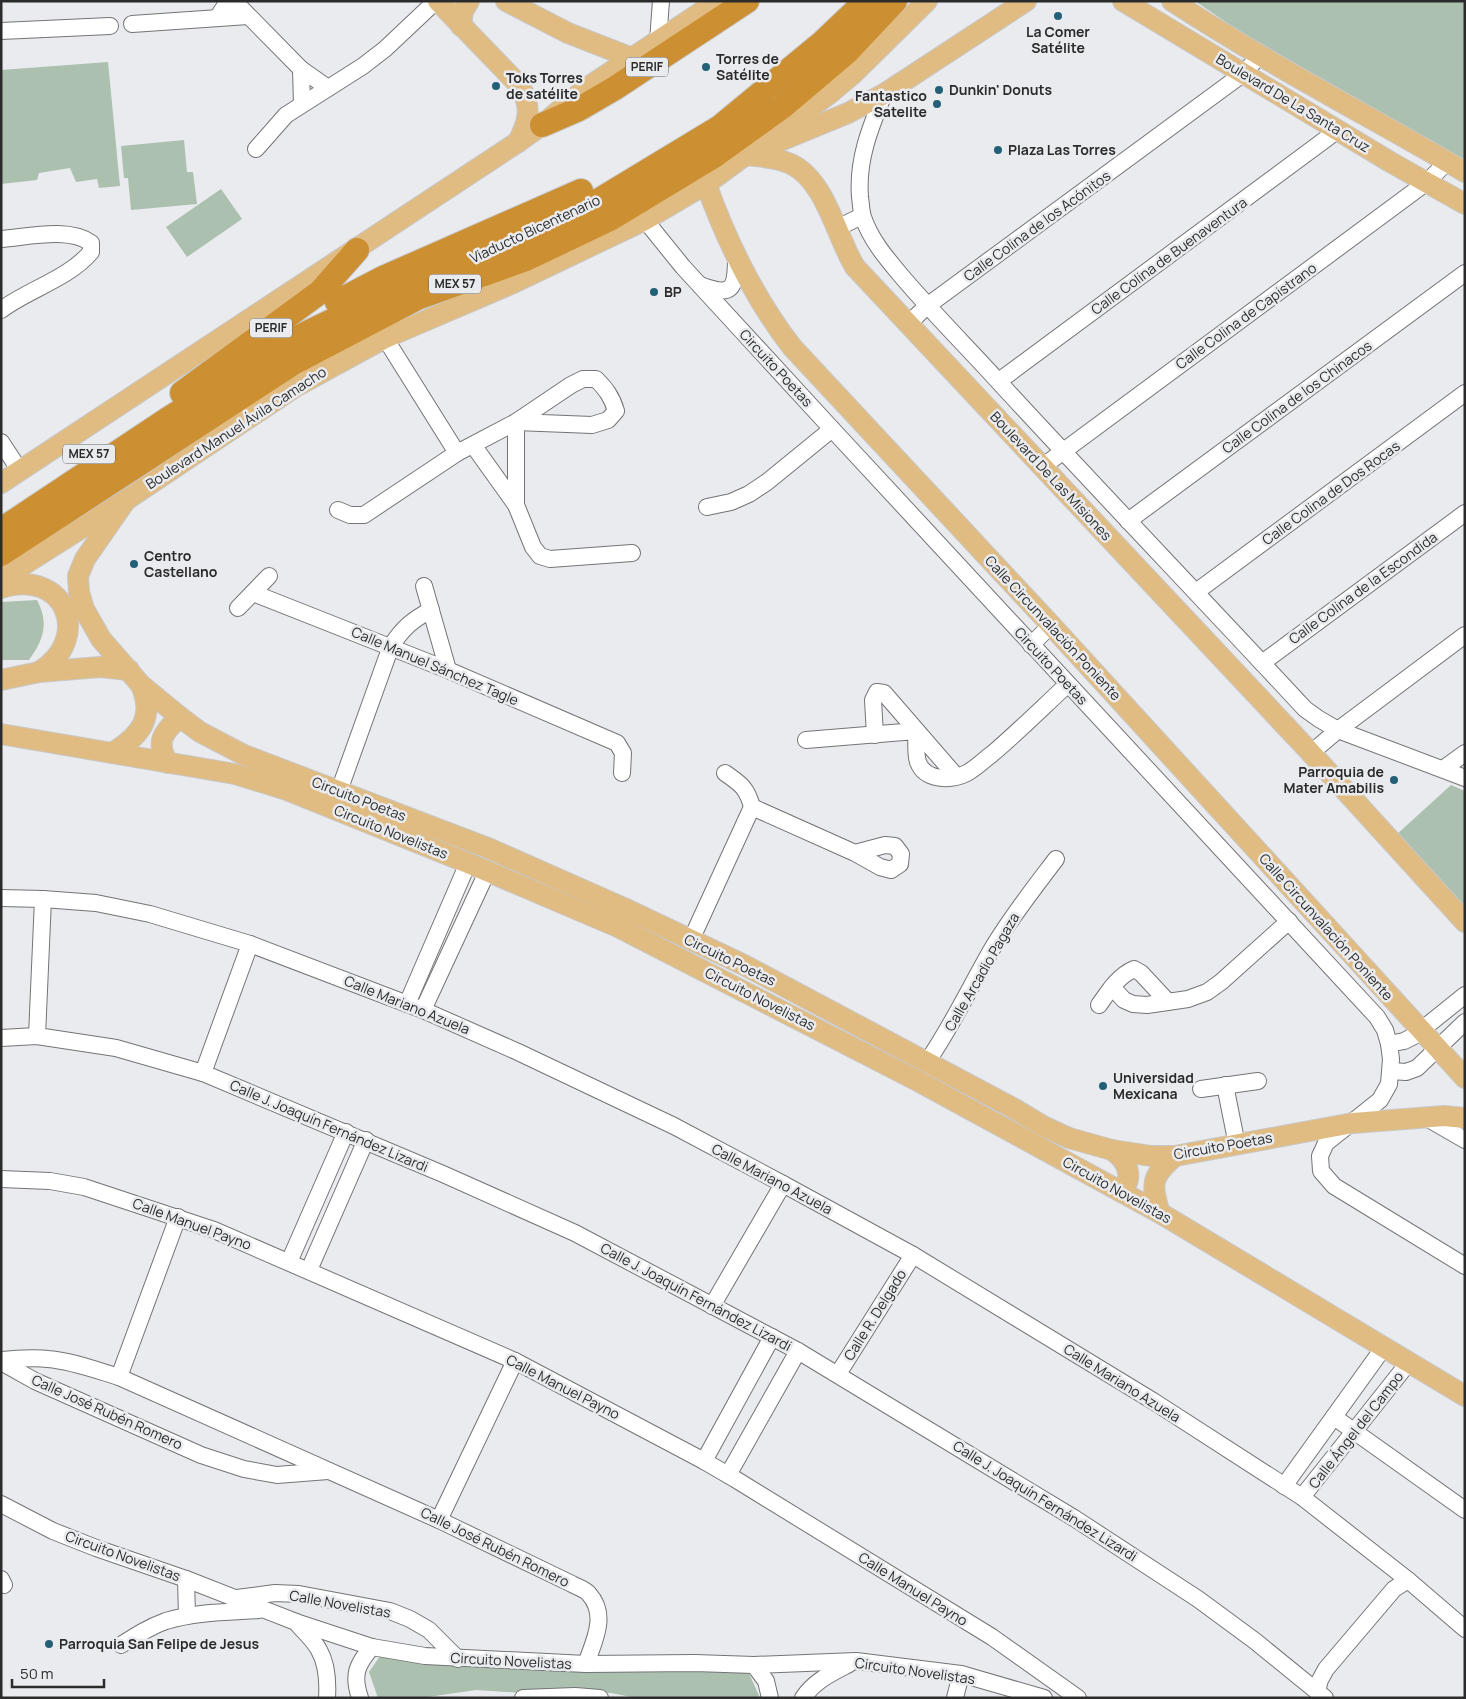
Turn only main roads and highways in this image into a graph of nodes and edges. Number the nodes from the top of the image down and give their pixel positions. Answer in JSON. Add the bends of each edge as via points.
{"nodes":[{"id":1,"x":437,"y":1,"type":"edge"},
{"id":2,"x":469,"y":1,"type":"edge"},
{"id":3,"x":506,"y":1,"type":"edge"},
{"id":4,"x":718,"y":1,"type":"edge"},
{"id":5,"x":747,"y":1,"type":"edge"},
{"id":6,"x":842,"y":1,"type":"edge"},
{"id":7,"x":866,"y":1,"type":"edge"},
{"id":8,"x":895,"y":1,"type":"edge"},
{"id":9,"x":927,"y":1,"type":"edge"},
{"id":10,"x":1026,"y":1,"type":"edge"},
{"id":11,"x":1123,"y":1,"type":"edge"},
{"id":12,"x":1172,"y":1,"type":"edge"},
{"id":13,"x":698,"y":9,"type":"edge"},
{"id":14,"x":461,"y":26,"type":"junction"},
{"id":15,"x":632,"y":58,"type":"junction"},
{"id":16,"x":542,"y":125,"type":"junction"},
{"id":17,"x":518,"y":142,"type":"junction"},
{"id":18,"x":746,"y":155,"type":"junction"},
{"id":19,"x":1465,"y":172,"type":"edge"},
{"id":20,"x":706,"y":184,"type":"junction"},
{"id":21,"x":1465,"y":204,"type":"edge"},
{"id":22,"x":356,"y":250,"type":"junction"},
{"id":23,"x":176,"y":397,"type":"junction"},
{"id":24,"x":1,"y":483,"type":"edge"},
{"id":25,"x":126,"y":500,"type":"junction"},
{"id":26,"x":1,"y":511,"type":"edge"},
{"id":27,"x":1,"y":530,"type":"edge"},
{"id":28,"x":1,"y":554,"type":"edge"},
{"id":29,"x":1,"y":579,"type":"edge"},
{"id":30,"x":1,"y":588,"type":"edge"},
{"id":31,"x":39,"y":672,"type":"junction"},
{"id":32,"x":135,"y":678,"type":"junction"},
{"id":33,"x":1,"y":680,"type":"edge"},
{"id":34,"x":180,"y":717,"type":"junction"},
{"id":35,"x":1,"y":734,"type":"edge"},
{"id":36,"x":114,"y":752,"type":"junction"},
{"id":37,"x":168,"y":763,"type":"junction"},
{"id":38,"x":1465,"y":922,"type":"edge"},
{"id":39,"x":1465,"y":1078,"type":"edge"},
{"id":40,"x":1465,"y":1118,"type":"edge"},
{"id":41,"x":1112,"y":1150,"type":"junction"},
{"id":42,"x":1175,"y":1156,"type":"junction"},
{"id":43,"x":1121,"y":1192,"type":"junction"},
{"id":44,"x":1160,"y":1213,"type":"junction"},
{"id":45,"x":1465,"y":1396,"type":"edge"}],
"edges":[{"from":1,"to":14,"type":"main road"},
{"from":2,"to":14,"type":"main road","via":[[463,11]]},
{"from":3,"to":15,"type":"main road","via":[[568,33]]},
{"from":4,"to":13,"type":"main road"},
{"from":5,"to":16,"type":"highway","number":"PERIF","via":[[615,88]]},
{"from":6,"to":23,"type":"highway","number":"MEX 57","via":[[800,42],[707,117],[645,157],[580,192],[383,278],[290,327]]},
{"from":7,"to":27,"type":"highway","name":"Viaducto Bicentenario","via":[[823,42],[720,127],[596,202],[294,339]]},
{"from":8,"to":28,"type":"highway","name":"Boulevard Manuel Ávila Camacho","number":"MEX 57","via":[[847,52],[714,156],[610,219],[526,259],[416,298],[295,362]]},
{"from":9,"to":18,"type":"main road","name":"Boulevard Manuel Ávila Camacho","via":[[854,73]]},
{"from":10,"to":18,"type":"main road","via":[[884,94],[848,113]]},
{"from":11,"to":21,"type":"main road","name":"Boulevard De La Santa Cruz"},
{"from":12,"to":19,"type":"main road","name":"Boulevard De La Santa Cruz"},
{"from":13,"to":15,"type":"main road"},
{"from":14,"to":17,"type":"main road","via":[[520,86],[526,97],[528,113]]},
{"from":15,"to":16,"type":"main road","via":[[585,89]]},
{"from":16,"to":17,"type":"main road"},
{"from":17,"to":22,"type":"main road"},
{"from":18,"to":20,"type":"main road","name":"Boulevard Manuel Ávila Camacho"},
{"from":18,"to":38,"type":"main road","name":"Boulevard De Las Misiones","via":[[780,159],[805,173],[817,188],[855,267]]},
{"from":20,"to":25,"type":"main road","name":"Boulevard Manuel Ávila Camacho","via":[[645,220],[511,284],[385,338],[295,387]]},
{"from":20,"to":39,"type":"main road","name":"Calle Circunvalación Poniente","via":[[736,257],[762,306],[792,347]]},
{"from":22,"to":23,"type":"highway","number":"PERIF","via":[[320,292]]},
{"from":22,"to":24,"type":"main road"},
{"from":23,"to":26,"type":"highway","number":"MEX 57"},
{"from":25,"to":29,"type":"main road","name":"Boulevard Manuel Ávila Camacho"},
{"from":25,"to":32,"type":"main road","name":"Circuito Poetas","via":[[85,559],[78,576],[79,592],[92,625]]},
{"from":30,"to":31,"type":"main road","via":[[37,585],[52,594],[63,607],[68,625],[66,640],[60,654]]},
{"from":31,"to":32,"type":"main road","via":[[100,667]]},
{"from":31,"to":33,"type":"main road"},
{"from":32,"to":34,"type":"main road","name":"Circuito Poetas"},
{"from":32,"to":36,"type":"main road","via":[[146,699],[144,723],[135,738]]},
{"from":34,"to":37,"type":"main road","via":[[163,736],[161,748]]},
{"from":34,"to":41,"type":"main road","name":"Circuito Poetas","via":[[200,732],[244,755],[488,848],[626,909],[753,970],[1043,1126],[1069,1138]]},
{"from":35,"to":36,"type":"main road","name":"Circuito Novelistas"},
{"from":36,"to":37,"type":"main road","name":"Circuito Novelistas"},
{"from":37,"to":43,"type":"main road","name":"Circuito Novelistas","via":[[235,774],[287,790],[618,927],[918,1081]]},
{"from":40,"to":42,"type":"main road","name":"Circuito Poetas","via":[[1444,1116],[1353,1123]]},
{"from":41,"to":42,"type":"main road","name":"Circuito Poetas"},
{"from":41,"to":43,"type":"main road","via":[[1122,1158],[1128,1170],[1127,1183]]},
{"from":42,"to":44,"type":"main road","via":[[1161,1168],[1156,1178],[1153,1190]]},
{"from":43,"to":44,"type":"main road","name":"Circuito Novelistas"},
{"from":44,"to":45,"type":"main road","name":"Circuito Novelistas"}]}
